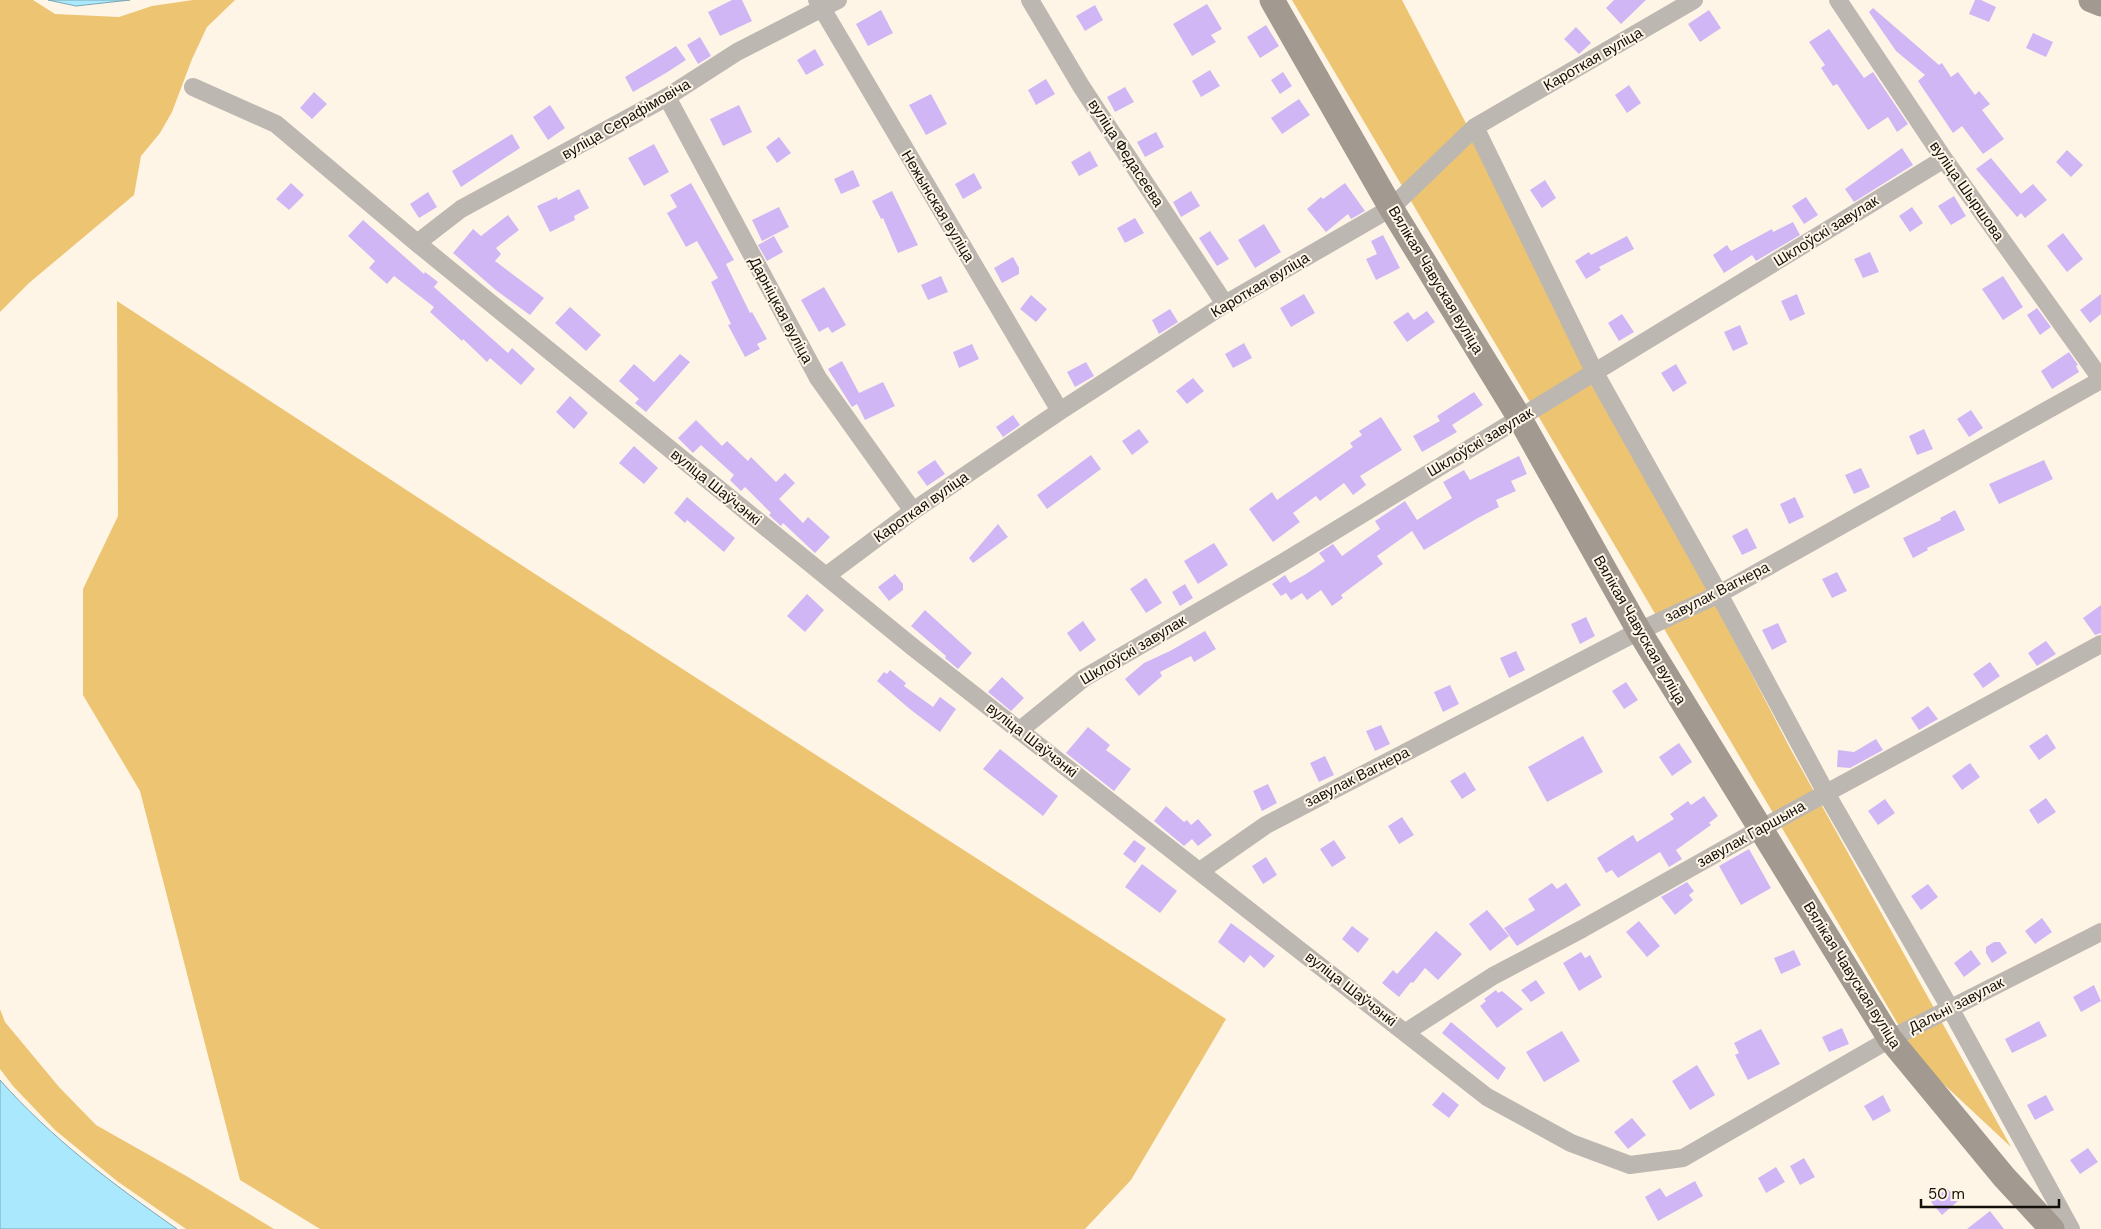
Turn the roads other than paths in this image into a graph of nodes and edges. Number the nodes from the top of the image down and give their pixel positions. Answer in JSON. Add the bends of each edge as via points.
{"nodes":[{"id":1,"x":838,"y":0,"type":"edge"},
{"id":2,"x":1030,"y":0,"type":"edge"},
{"id":3,"x":1272,"y":0,"type":"edge"},
{"id":4,"x":1694,"y":0,"type":"edge"},
{"id":5,"x":1838,"y":0,"type":"edge"},
{"id":6,"x":819,"y":5,"type":"edge"},
{"id":7,"x":193,"y":87,"type":"dead end"},
{"id":8,"x":667,"y":97,"type":"junction"},
{"id":9,"x":1475,"y":127,"type":"junction"},
{"id":10,"x":1944,"y":159,"type":"junction"},
{"id":11,"x":1391,"y":208,"type":"junction"},
{"id":12,"x":417,"y":243,"type":"junction"},
{"id":13,"x":1225,"y":304,"type":"junction"},
{"id":14,"x":1595,"y":373,"type":"junction"},
{"id":15,"x":2101,"y":380,"type":"edge"},
{"id":16,"x":1060,"y":412,"type":"junction"},
{"id":17,"x":1519,"y":417,"type":"junction"},
{"id":18,"x":913,"y":511,"type":"junction"},
{"id":19,"x":826,"y":576,"type":"junction"},
{"id":20,"x":1720,"y":594,"type":"junction"},
{"id":21,"x":1639,"y":631,"type":"junction"},
{"id":22,"x":2101,"y":644,"type":"edge"},
{"id":23,"x":1020,"y":730,"type":"junction"},
{"id":24,"x":1826,"y":793,"type":"junction"},
{"id":25,"x":1760,"y":829,"type":"junction"},
{"id":26,"x":1200,"y":871,"type":"junction"},
{"id":27,"x":2101,"y":932,"type":"edge"},
{"id":28,"x":1950,"y":1008,"type":"junction"},
{"id":29,"x":1406,"y":1032,"type":"junction"},
{"id":30,"x":1890,"y":1039,"type":"junction"},
{"id":31,"x":1683,"y":1158,"type":"joint"},
{"id":32,"x":2052,"y":1229,"type":"edge"},
{"id":33,"x":2071,"y":1229,"type":"edge"}],
"edges":[{"from":1,"to":6,"type":"street","name":"вуліца Серафімовіча"},
{"from":2,"to":13,"type":"street","name":"вуліца Федасеева","via":[[1081,86]]},
{"from":3,"to":11,"type":"main road","name":"Вялікая Чавуская вуліца"},
{"from":4,"to":9,"type":"street","name":"Кароткая вуліца"},
{"from":5,"to":10,"type":"street","name":"вуліца Шыршова"},
{"from":6,"to":8,"type":"street","name":"вуліца Серафімовіча"},
{"from":6,"to":16,"type":"street","name":"Нежынская вуліца"},
{"from":7,"to":12,"type":"street","name":"вуліца Шаўчэнкі","via":[[276,124]]},
{"from":8,"to":12,"type":"street","name":"вуліца Серафімовіча","via":[[461,209]]},
{"from":8,"to":18,"type":"street","name":"Дарніцкая вуліца","via":[[818,378]]},
{"from":9,"to":11,"type":"street","name":"Кароткая вуліца"},
{"from":9,"to":14,"type":"street"},
{"from":10,"to":14,"type":"street","name":"Шклоўскі завулак"},
{"from":10,"to":15,"type":"street","name":"вуліца Шыршова"},
{"from":11,"to":13,"type":"street","name":"Кароткая вуліца"},
{"from":11,"to":17,"type":"main road","name":"Вялікая Чавуская вуліца"},
{"from":12,"to":19,"type":"street","name":"вуліца Шаўчэнкі"},
{"from":13,"to":16,"type":"street","name":"Кароткая вуліца"},
{"from":14,"to":17,"type":"street","name":"Шклоўскі завулак"},
{"from":14,"to":20,"type":"street"},
{"from":15,"to":20,"type":"street","name":"завулак Вагнера"},
{"from":16,"to":18,"type":"street","name":"Кароткая вуліца"},
{"from":17,"to":21,"type":"main road","name":"Вялікая Чавуская вуліца"},
{"from":17,"to":23,"type":"street","name":"Шклоўскі завулак","via":[[1282,563],[1084,678]]},
{"from":18,"to":19,"type":"street","name":"Кароткая вуліца"},
{"from":19,"to":23,"type":"street","name":"вуліца Шаўчэнкі"},
{"from":20,"to":21,"type":"street","name":"завулак Вагнера"},
{"from":20,"to":24,"type":"street"},
{"from":21,"to":25,"type":"main road","name":"Вялікая Чавуская вуліца"},
{"from":21,"to":26,"type":"street","name":"завулак Вагнера","via":[[1266,825]]},
{"from":22,"to":24,"type":"street","name":"завулак Гаршына"},
{"from":23,"to":26,"type":"street","name":"вуліца Шаўчэнкі"},
{"from":24,"to":25,"type":"street","name":"завулак Гаршына"},
{"from":24,"to":28,"type":"street"},
{"from":25,"to":29,"type":"street","name":"завулак Гаршына","via":[[1493,976]]},
{"from":25,"to":30,"type":"main road","name":"Вялікая Чавуская вуліца"},
{"from":26,"to":29,"type":"street","name":"вуліца Шаўчэнкі"},
{"from":27,"to":28,"type":"street","name":"Дальні завулак"},
{"from":28,"to":30,"type":"street","name":"Дальні завулак"},
{"from":28,"to":33,"type":"street"},
{"from":29,"to":31,"type":"street","name":"вуліца Шаўчэнкі","via":[[1487,1097],[1570,1143],[1630,1165]]},
{"from":30,"to":31,"type":"street","name":"Дальні завулак"},
{"from":30,"to":32,"type":"main road","name":"Вялікая Чавуская вуліца","via":[[2004,1177]]}]}
